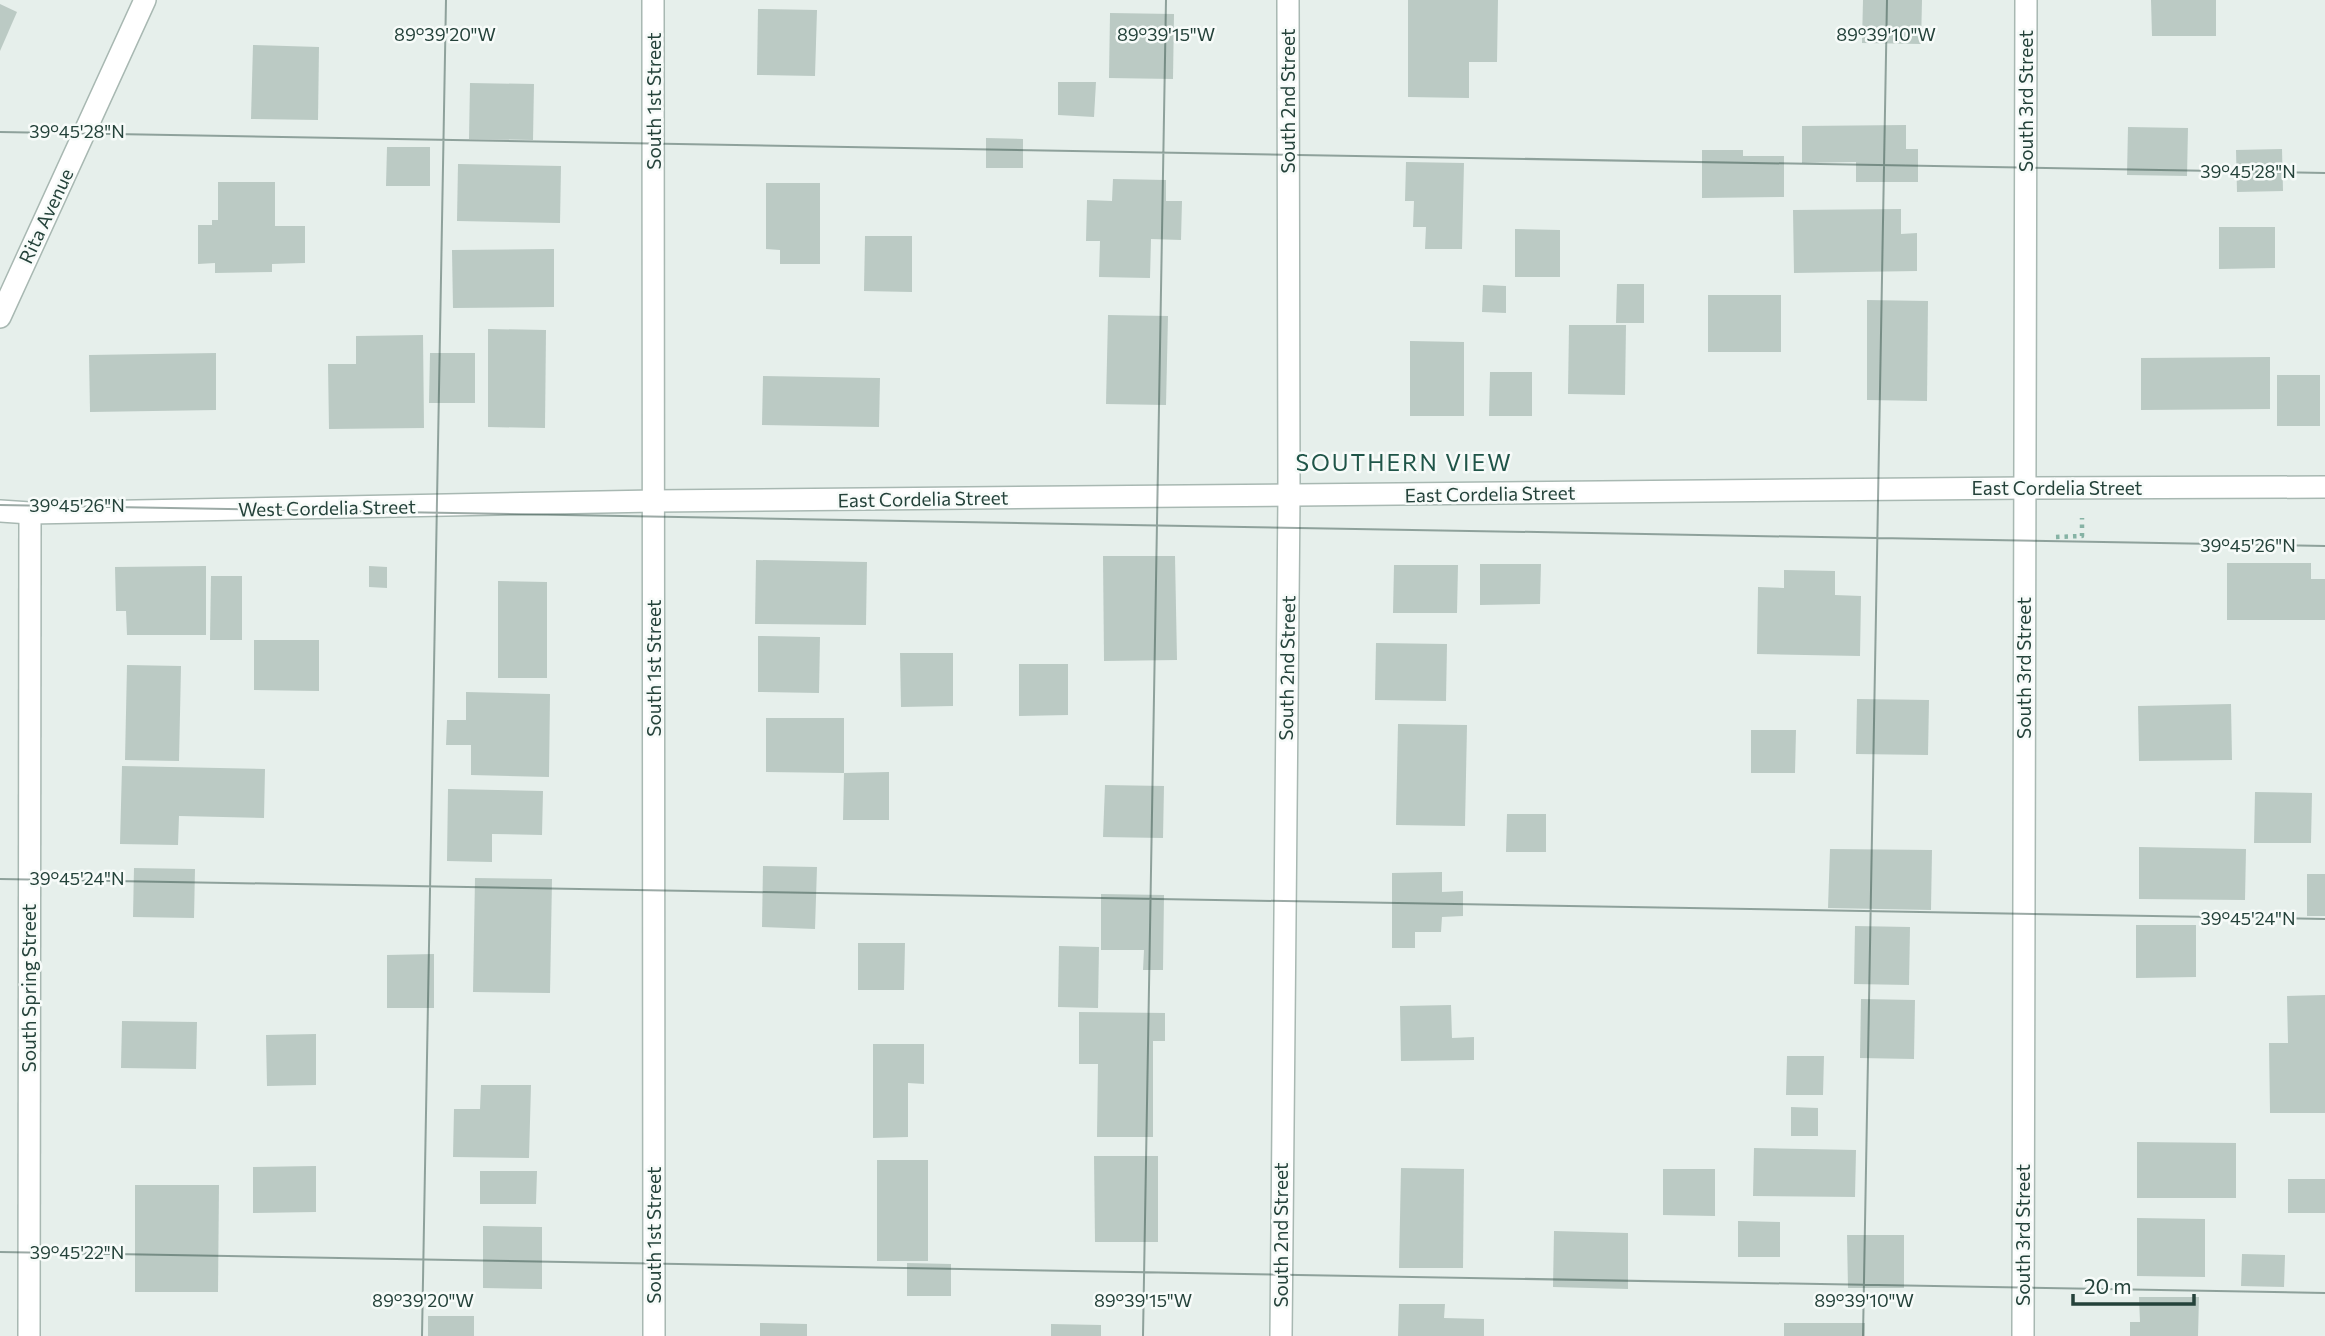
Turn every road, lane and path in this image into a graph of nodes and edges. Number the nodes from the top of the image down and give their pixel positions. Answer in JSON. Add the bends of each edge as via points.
{"nodes":[{"id":1,"x":145,"y":0,"type":"edge"},
{"id":2,"x":653,"y":0,"type":"edge"},
{"id":3,"x":1288,"y":0,"type":"edge"},
{"id":4,"x":2026,"y":0,"type":"edge"},
{"id":5,"x":0,"y":317,"type":"edge"},
{"id":6,"x":2325,"y":487,"type":"edge"},
{"id":7,"x":2025,"y":488,"type":"junction"},
{"id":8,"x":1289,"y":496,"type":"junction"},
{"id":9,"x":654,"y":502,"type":"junction"},
{"id":10,"x":0,"y":511,"type":"edge"},
{"id":11,"x":2082,"y":512,"type":"dead end"},
{"id":12,"x":30,"y":513,"type":"junction"},
{"id":13,"x":2052,"y":537,"type":"dead end"},
{"id":14,"x":29,"y":1336,"type":"edge"},
{"id":15,"x":654,"y":1336,"type":"edge"},
{"id":16,"x":1281,"y":1336,"type":"edge"},
{"id":17,"x":2023,"y":1336,"type":"edge"}],
"edges":[{"from":1,"to":5,"type":"street","name":"Rita Avenue"},
{"from":2,"to":9,"type":"street","name":"South 1st Street"},
{"from":3,"to":8,"type":"street","name":"South 2nd Street"},
{"from":4,"to":7,"type":"street","name":"South 3rd Street"},
{"from":6,"to":7,"type":"street","name":"East Cordelia Street"},
{"from":7,"to":8,"type":"street","name":"East Cordelia Street"},
{"from":7,"to":17,"type":"street","name":"South 3rd Street"},
{"from":8,"to":9,"type":"street","name":"East Cordelia Street"},
{"from":8,"to":16,"type":"street","name":"South 2nd Street"},
{"from":9,"to":12,"type":"street","name":"West Cordelia Street"},
{"from":9,"to":15,"type":"street","name":"South 1st Street"},
{"from":10,"to":12,"type":"street","name":"West Cordelia Street"},
{"from":11,"to":13,"type":"path","via":[[2082,537]]},
{"from":12,"to":14,"type":"street","name":"South Spring Street"}]}
